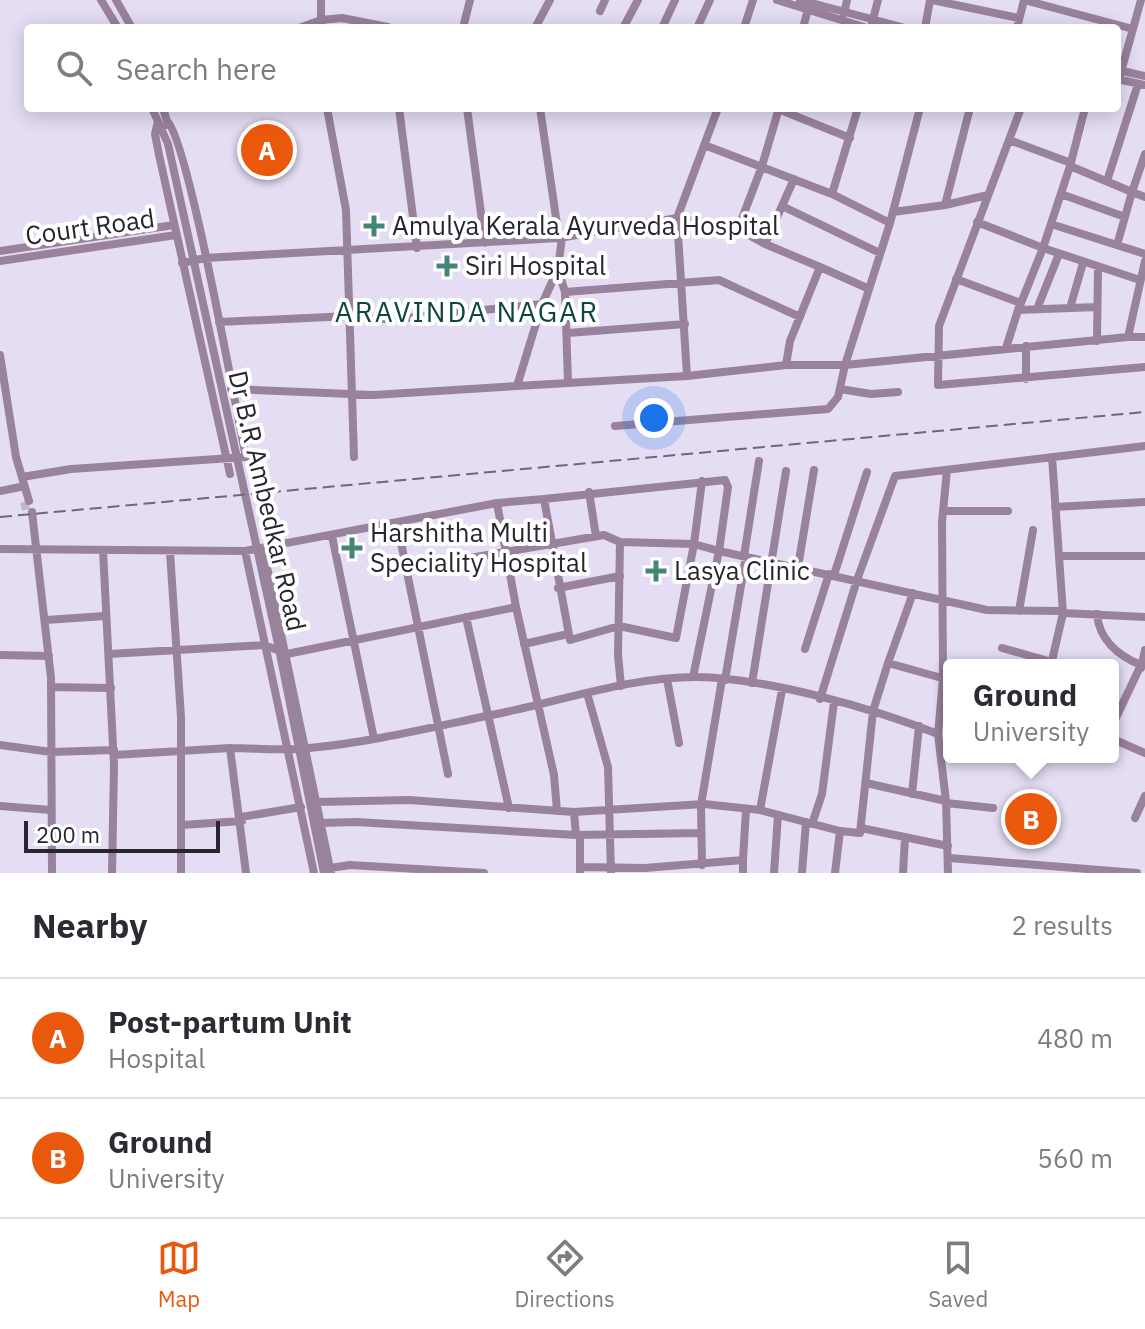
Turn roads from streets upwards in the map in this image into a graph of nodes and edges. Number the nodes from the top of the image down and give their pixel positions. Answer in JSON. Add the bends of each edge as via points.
{"nodes":[{"id":1,"x":101,"y":0,"type":"edge"},
{"id":2,"x":116,"y":0,"type":"edge"},
{"id":3,"x":321,"y":0,"type":"edge"},
{"id":4,"x":470,"y":0,"type":"edge"},
{"id":5,"x":550,"y":0,"type":"edge"},
{"id":6,"x":605,"y":0,"type":"edge"},
{"id":7,"x":638,"y":0,"type":"edge"},
{"id":8,"x":675,"y":0,"type":"edge"},
{"id":9,"x":710,"y":0,"type":"edge"},
{"id":10,"x":753,"y":0,"type":"edge"},
{"id":11,"x":777,"y":0,"type":"edge"},
{"id":12,"x":800,"y":0,"type":"edge"},
{"id":13,"x":847,"y":0,"type":"edge"},
{"id":14,"x":878,"y":0,"type":"edge"},
{"id":15,"x":931,"y":0,"type":"edge"},
{"id":16,"x":1024,"y":0,"type":"edge"},
{"id":17,"x":809,"y":4,"type":"edge"},
{"id":18,"x":1142,"y":4,"type":"edge"},
{"id":19,"x":600,"y":11,"type":"dead end"},
{"id":20,"x":844,"y":13,"type":"junction"},
{"id":21,"x":1019,"y":18,"type":"junction"},
{"id":22,"x":116,"y":24,"type":"edge"},
{"id":23,"x":130,"y":24,"type":"edge"},
{"id":24,"x":322,"y":24,"type":"edge"},
{"id":25,"x":370,"y":24,"type":"edge"},
{"id":26,"x":464,"y":24,"type":"edge"},
{"id":27,"x":537,"y":24,"type":"edge"},
{"id":28,"x":625,"y":24,"type":"edge"},
{"id":29,"x":664,"y":24,"type":"edge"},
{"id":30,"x":699,"y":24,"type":"edge"},
{"id":31,"x":745,"y":24,"type":"edge"},
{"id":32,"x":804,"y":24,"type":"edge"},
{"id":33,"x":864,"y":24,"type":"edge"},
{"id":34,"x":866,"y":24,"type":"edge"},
{"id":35,"x":871,"y":24,"type":"edge"},
{"id":36,"x":926,"y":24,"type":"edge"},
{"id":37,"x":1018,"y":24,"type":"edge"},
{"id":38,"x":1114,"y":24,"type":"edge"},
{"id":39,"x":1121,"y":26,"type":"edge"},
{"id":40,"x":1133,"y":29,"type":"junction"},
{"id":41,"x":1121,"y":66,"type":"edge"},
{"id":42,"x":1121,"y":75,"type":"edge"},
{"id":43,"x":1121,"y":76,"type":"edge"},
{"id":44,"x":1145,"y":76,"type":"edge"},
{"id":45,"x":1141,"y":84,"type":"edge"},
{"id":46,"x":155,"y":112,"type":"edge"},
{"id":47,"x":163,"y":112,"type":"edge"},
{"id":48,"x":328,"y":112,"type":"edge"},
{"id":49,"x":400,"y":112,"type":"edge"},
{"id":50,"x":468,"y":112,"type":"edge"},
{"id":51,"x":541,"y":112,"type":"edge"},
{"id":52,"x":717,"y":112,"type":"edge"},
{"id":53,"x":777,"y":112,"type":"edge"},
{"id":54,"x":788,"y":112,"type":"edge"},
{"id":55,"x":857,"y":112,"type":"edge"},
{"id":56,"x":919,"y":112,"type":"edge"},
{"id":57,"x":969,"y":112,"type":"edge"},
{"id":58,"x":1020,"y":112,"type":"edge"},
{"id":59,"x":1084,"y":112,"type":"edge"},
{"id":60,"x":162,"y":123,"type":"junction"},
{"id":61,"x":850,"y":138,"type":"junction"},
{"id":62,"x":1009,"y":140,"type":"junction"},
{"id":63,"x":707,"y":146,"type":"junction"},
{"id":64,"x":1145,"y":154,"type":"edge"},
{"id":65,"x":1071,"y":165,"type":"junction"},
{"id":66,"x":762,"y":166,"type":"junction"},
{"id":67,"x":794,"y":179,"type":"junction"},
{"id":68,"x":1107,"y":181,"type":"junction"},
{"id":69,"x":1132,"y":192,"type":"junction"},
{"id":70,"x":832,"y":194,"type":"junction"},
{"id":71,"x":1061,"y":194,"type":"junction"},
{"id":72,"x":988,"y":195,"type":"junction"},
{"id":73,"x":1145,"y":197,"type":"edge"},
{"id":74,"x":945,"y":205,"type":"junction"},
{"id":75,"x":782,"y":206,"type":"junction"},
{"id":76,"x":893,"y":212,"type":"junction"},
{"id":77,"x":1125,"y":217,"type":"junction"},
{"id":78,"x":677,"y":218,"type":"junction"},
{"id":79,"x":977,"y":222,"type":"junction"},
{"id":80,"x":890,"y":223,"type":"junction"},
{"id":81,"x":1051,"y":224,"type":"junction"},
{"id":82,"x":174,"y":225,"type":"junction"},
{"id":83,"x":738,"y":229,"type":"junction"},
{"id":84,"x":176,"y":235,"type":"junction"},
{"id":85,"x":560,"y":238,"type":"junction"},
{"id":86,"x":485,"y":243,"type":"junction"},
{"id":87,"x":765,"y":244,"type":"junction"},
{"id":88,"x":1117,"y":245,"type":"junction"},
{"id":89,"x":417,"y":248,"type":"junction"},
{"id":90,"x":1043,"y":248,"type":"junction"},
{"id":91,"x":0,"y":251,"type":"edge"},
{"id":92,"x":348,"y":253,"type":"junction"},
{"id":93,"x":880,"y":253,"type":"junction"},
{"id":94,"x":1059,"y":254,"type":"junction"},
{"id":95,"x":1145,"y":254,"type":"edge"},
{"id":96,"x":205,"y":258,"type":"junction"},
{"id":97,"x":0,"y":261,"type":"edge"},
{"id":98,"x":1145,"y":261,"type":"edge"},
{"id":99,"x":182,"y":263,"type":"junction"},
{"id":100,"x":1083,"y":263,"type":"junction"},
{"id":101,"x":820,"y":267,"type":"junction"},
{"id":102,"x":1098,"y":268,"type":"junction"},
{"id":103,"x":558,"y":269,"type":"junction"},
{"id":104,"x":956,"y":279,"type":"junction"},
{"id":105,"x":1140,"y":280,"type":"junction"},
{"id":106,"x":683,"y":281,"type":"junction"},
{"id":107,"x":867,"y":288,"type":"junction"},
{"id":108,"x":565,"y":292,"type":"junction"},
{"id":109,"x":542,"y":304,"type":"junction"},
{"id":110,"x":1020,"y":306,"type":"junction"},
{"id":111,"x":1097,"y":307,"type":"junction"},
{"id":112,"x":1070,"y":308,"type":"junction"},
{"id":113,"x":1037,"y":309,"type":"junction"},
{"id":114,"x":800,"y":317,"type":"junction"},
{"id":115,"x":350,"y":318,"type":"junction"},
{"id":116,"x":219,"y":322,"type":"junction"},
{"id":117,"x":685,"y":324,"type":"junction"},
{"id":118,"x":568,"y":333,"type":"junction"},
{"id":119,"x":1128,"y":337,"type":"junction"},
{"id":120,"x":1145,"y":337,"type":"edge"},
{"id":121,"x":1097,"y":341,"type":"junction"},
{"id":122,"x":1026,"y":346,"type":"junction"},
{"id":123,"x":1006,"y":348,"type":"junction"},
{"id":124,"x":938,"y":354,"type":"junction"},
{"id":125,"x":0,"y":355,"type":"edge"},
{"id":126,"x":786,"y":365,"type":"junction"},
{"id":127,"x":845,"y":365,"type":"junction"},
{"id":128,"x":1145,"y":367,"type":"edge"},
{"id":129,"x":687,"y":376,"type":"junction"},
{"id":130,"x":1026,"y":379,"type":"junction"},
{"id":131,"x":568,"y":382,"type":"junction"},
{"id":132,"x":517,"y":386,"type":"junction"},
{"id":133,"x":231,"y":389,"type":"junction"},
{"id":134,"x":840,"y":389,"type":"junction"},
{"id":135,"x":0,"y":390,"type":"edge"},
{"id":136,"x":898,"y":392,"type":"dead end"},
{"id":137,"x":352,"y":394,"type":"junction"},
{"id":138,"x":3,"y":404,"type":"edge"},
{"id":139,"x":615,"y":426,"type":"dead end"},
{"id":140,"x":1145,"y":446,"type":"edge"},
{"id":141,"x":354,"y":457,"type":"dead end"},
{"id":142,"x":1052,"y":457,"type":"junction"},
{"id":143,"x":227,"y":460,"type":"junction"},
{"id":144,"x":759,"y":461,"type":"dead end"},
{"id":145,"x":814,"y":470,"type":"dead end"},
{"id":146,"x":947,"y":470,"type":"junction"},
{"id":147,"x":786,"y":471,"type":"dead end"},
{"id":148,"x":867,"y":472,"type":"dead end"},
{"id":149,"x":230,"y":474,"type":"dead end"},
{"id":150,"x":22,"y":477,"type":"junction"},
{"id":151,"x":702,"y":481,"type":"junction"},
{"id":152,"x":20,"y":487,"type":"junction"},
{"id":153,"x":0,"y":491,"type":"edge"},
{"id":154,"x":589,"y":492,"type":"junction"},
{"id":155,"x":544,"y":499,"type":"junction"},
{"id":156,"x":1145,"y":502,"type":"edge"},
{"id":157,"x":497,"y":503,"type":"junction"},
{"id":158,"x":1055,"y":507,"type":"junction"},
{"id":159,"x":943,"y":511,"type":"junction"},
{"id":160,"x":1008,"y":511,"type":"dead end"},
{"id":161,"x":29,"y":513,"type":"tunnel mouth"},
{"id":162,"x":397,"y":523,"type":"junction"},
{"id":163,"x":1033,"y":530,"type":"dead end"},
{"id":164,"x":332,"y":536,"type":"junction"},
{"id":165,"x":596,"y":536,"type":"junction"},
{"id":166,"x":620,"y":542,"type":"junction"},
{"id":167,"x":550,"y":543,"type":"junction"},
{"id":168,"x":694,"y":544,"type":"junction"},
{"id":169,"x":263,"y":548,"type":"junction"},
{"id":170,"x":0,"y":549,"type":"edge"},
{"id":171,"x":37,"y":549,"type":"junction"},
{"id":172,"x":103,"y":550,"type":"junction"},
{"id":173,"x":506,"y":550,"type":"junction"},
{"id":174,"x":245,"y":551,"type":"junction"},
{"id":175,"x":719,"y":551,"type":"junction"},
{"id":176,"x":170,"y":552,"type":"junction"},
{"id":177,"x":745,"y":556,"type":"junction"},
{"id":178,"x":1059,"y":556,"type":"junction"},
{"id":179,"x":1145,"y":556,"type":"edge"},
{"id":180,"x":771,"y":561,"type":"junction"},
{"id":181,"x":798,"y":567,"type":"junction"},
{"id":182,"x":406,"y":569,"type":"junction"},
{"id":183,"x":832,"y":574,"type":"junction"},
{"id":184,"x":620,"y":576,"type":"junction"},
{"id":185,"x":857,"y":580,"type":"junction"},
{"id":186,"x":558,"y":588,"type":"junction"},
{"id":187,"x":913,"y":593,"type":"junction"},
{"id":188,"x":942,"y":599,"type":"junction"},
{"id":189,"x":516,"y":607,"type":"junction"},
{"id":190,"x":1019,"y":611,"type":"junction"},
{"id":191,"x":1063,"y":612,"type":"junction"},
{"id":192,"x":1097,"y":614,"type":"junction"},
{"id":193,"x":105,"y":616,"type":"junction"},
{"id":194,"x":466,"y":617,"type":"junction"},
{"id":195,"x":1145,"y":617,"type":"edge"},
{"id":196,"x":46,"y":620,"type":"junction"},
{"id":197,"x":619,"y":626,"type":"junction"},
{"id":198,"x":417,"y":628,"type":"junction"},
{"id":199,"x":568,"y":634,"type":"junction"},
{"id":200,"x":354,"y":642,"type":"junction"},
{"id":201,"x":524,"y":644,"type":"junction"},
{"id":202,"x":265,"y":645,"type":"junction"},
{"id":203,"x":1002,"y":648,"type":"dead end"},
{"id":204,"x":805,"y":649,"type":"dead end"},
{"id":205,"x":1145,"y":650,"type":"edge"},
{"id":206,"x":178,"y":652,"type":"junction"},
{"id":207,"x":109,"y":654,"type":"junction"},
{"id":208,"x":287,"y":654,"type":"junction"},
{"id":209,"x":0,"y":655,"type":"edge"},
{"id":210,"x":49,"y":656,"type":"junction"},
{"id":211,"x":945,"y":659,"type":"edge"},
{"id":212,"x":1036,"y":659,"type":"edge"},
{"id":213,"x":1053,"y":659,"type":"edge"},
{"id":214,"x":888,"y":663,"type":"junction"},
{"id":215,"x":1142,"y":667,"type":"edge"},
{"id":216,"x":693,"y":677,"type":"junction"},
{"id":217,"x":667,"y":679,"type":"junction"},
{"id":218,"x":943,"y":679,"type":"edge"},
{"id":219,"x":724,"y":680,"type":"junction"},
{"id":220,"x":752,"y":683,"type":"junction"},
{"id":221,"x":621,"y":686,"type":"junction"},
{"id":222,"x":51,"y":687,"type":"junction"},
{"id":223,"x":111,"y":688,"type":"junction"},
{"id":224,"x":782,"y":690,"type":"junction"},
{"id":225,"x":587,"y":693,"type":"junction"},
{"id":226,"x":820,"y":699,"type":"junction"},
{"id":227,"x":943,"y":700,"type":"edge"},
{"id":228,"x":834,"y":702,"type":"junction"},
{"id":229,"x":537,"y":705,"type":"junction"},
{"id":230,"x":873,"y":711,"type":"junction"},
{"id":231,"x":1119,"y":712,"type":"edge"},
{"id":232,"x":487,"y":715,"type":"junction"},
{"id":233,"x":440,"y":724,"type":"junction"},
{"id":234,"x":919,"y":726,"type":"junction"},
{"id":235,"x":938,"y":734,"type":"junction"},
{"id":236,"x":374,"y":739,"type":"junction"},
{"id":237,"x":1119,"y":742,"type":"edge"},
{"id":238,"x":679,"y":743,"type":"dead end"},
{"id":239,"x":0,"y":745,"type":"edge"},
{"id":240,"x":230,"y":748,"type":"junction"},
{"id":241,"x":288,"y":748,"type":"junction"},
{"id":242,"x":306,"y":749,"type":"junction"},
{"id":243,"x":51,"y":752,"type":"junction"},
{"id":244,"x":114,"y":753,"type":"junction"},
{"id":245,"x":182,"y":753,"type":"junction"},
{"id":246,"x":1145,"y":753,"type":"edge"},
{"id":247,"x":448,"y":774,"type":"dead end"},
{"id":248,"x":866,"y":783,"type":"junction"},
{"id":249,"x":912,"y":794,"type":"junction"},
{"id":250,"x":1145,"y":796,"type":"edge"},
{"id":251,"x":317,"y":802,"type":"junction"},
{"id":252,"x":946,"y":802,"type":"junction"},
{"id":253,"x":701,"y":805,"type":"junction"},
{"id":254,"x":0,"y":806,"type":"edge"},
{"id":255,"x":301,"y":807,"type":"junction"},
{"id":256,"x":509,"y":808,"type":"junction"},
{"id":257,"x":993,"y":808,"type":"dead end"},
{"id":258,"x":612,"y":809,"type":"junction"},
{"id":259,"x":746,"y":809,"type":"junction"},
{"id":260,"x":51,"y":810,"type":"junction"},
{"id":261,"x":760,"y":810,"type":"junction"},
{"id":262,"x":557,"y":811,"type":"junction"},
{"id":263,"x":574,"y":812,"type":"junction"},
{"id":264,"x":778,"y":815,"type":"junction"},
{"id":265,"x":1135,"y":818,"type":"dead end"},
{"id":266,"x":241,"y":819,"type":"junction"},
{"id":267,"x":321,"y":823,"type":"junction"},
{"id":268,"x":809,"y":823,"type":"junction"},
{"id":269,"x":182,"y":825,"type":"junction"},
{"id":270,"x":861,"y":828,"type":"junction"},
{"id":271,"x":840,"y":831,"type":"junction"},
{"id":272,"x":701,"y":833,"type":"junction"},
{"id":273,"x":578,"y":835,"type":"junction"},
{"id":274,"x":610,"y":837,"type":"junction"},
{"id":275,"x":905,"y":838,"type":"junction"},
{"id":276,"x":948,"y":846,"type":"junction"},
{"id":277,"x":949,"y":858,"type":"junction"},
{"id":278,"x":743,"y":860,"type":"junction"},
{"id":279,"x":702,"y":865,"type":"junction"},
{"id":280,"x":580,"y":870,"type":"edge"},
{"id":281,"x":640,"y":870,"type":"edge"},
{"id":282,"x":670,"y":870,"type":"edge"},
{"id":283,"x":328,"y":871,"type":"edge"},
{"id":284,"x":611,"y":871,"type":"edge"},
{"id":285,"x":52,"y":873,"type":"edge"},
{"id":286,"x":112,"y":873,"type":"edge"},
{"id":287,"x":181,"y":873,"type":"edge"},
{"id":288,"x":246,"y":873,"type":"edge"},
{"id":289,"x":314,"y":873,"type":"edge"},
{"id":290,"x":484,"y":873,"type":"edge"},
{"id":291,"x":743,"y":873,"type":"edge"},
{"id":292,"x":774,"y":873,"type":"edge"},
{"id":293,"x":802,"y":873,"type":"edge"},
{"id":294,"x":835,"y":873,"type":"edge"},
{"id":295,"x":903,"y":873,"type":"edge"},
{"id":296,"x":948,"y":873,"type":"edge"},
{"id":297,"x":1137,"y":873,"type":"edge"}],
"edges":[{"from":1,"to":22,"type":"street"},
{"from":2,"to":23,"type":"street"},
{"from":3,"to":24,"type":"street"},
{"from":4,"to":26,"type":"street"},
{"from":5,"to":27,"type":"street"},
{"from":6,"to":19,"type":"street"},
{"from":7,"to":28,"type":"street"},
{"from":8,"to":29,"type":"street"},
{"from":9,"to":30,"type":"street"},
{"from":10,"to":31,"type":"street"},
{"from":11,"to":17,"type":"street"},
{"from":12,"to":17,"type":"street"},
{"from":13,"to":20,"type":"street"},
{"from":14,"to":35,"type":"street"},
{"from":15,"to":21,"type":"street"},
{"from":15,"to":36,"type":"street"},
{"from":16,"to":21,"type":"street"},
{"from":16,"to":38,"type":"street"},
{"from":17,"to":20,"type":"street"},
{"from":17,"to":32,"type":"street"},
{"from":17,"to":33,"type":"street"},
{"from":18,"to":40,"type":"street"},
{"from":20,"to":34,"type":"street"},
{"from":21,"to":37,"type":"street"},
{"from":24,"to":25,"type":"street","via":[[342,18]]},
{"from":39,"to":40,"type":"street"},
{"from":40,"to":41,"type":"street"},
{"from":42,"to":44,"type":"street"},
{"from":43,"to":45,"type":"street"},
{"from":45,"to":68,"type":"street"},
{"from":46,"to":60,"type":"street","name":"Dr B.R Ambedkar Road"},
{"from":47,"to":60,"type":"street","name":"Dr B.R Ambedkar Road"},
{"from":48,"to":92,"type":"street","via":[[343,186]]},
{"from":49,"to":89,"type":"street"},
{"from":50,"to":86,"type":"street"},
{"from":51,"to":85,"type":"street"},
{"from":52,"to":63,"type":"street"},
{"from":53,"to":66,"type":"street"},
{"from":54,"to":61,"type":"street"},
{"from":55,"to":61,"type":"street"},
{"from":56,"to":76,"type":"street"},
{"from":57,"to":74,"type":"street"},
{"from":58,"to":62,"type":"street"},
{"from":59,"to":65,"type":"street"},
{"from":60,"to":82,"type":"street","name":"Court Road","via":[[155,134]]},
{"from":60,"to":96,"type":"street","via":[[176,140]]},
{"from":60,"to":283,"type":"street","name":"Dr B.R Ambedkar Road"},
{"from":61,"to":70,"type":"street"},
{"from":62,"to":65,"type":"street"},
{"from":62,"to":72,"type":"street"},
{"from":63,"to":66,"type":"street"},
{"from":63,"to":78,"type":"street"},
{"from":64,"to":69,"type":"street"},
{"from":65,"to":68,"type":"street"},
{"from":65,"to":71,"type":"street"},
{"from":66,"to":67,"type":"street"},
{"from":66,"to":83,"type":"street"},
{"from":67,"to":70,"type":"street"},
{"from":67,"to":75,"type":"street"},
{"from":68,"to":69,"type":"street"},
{"from":69,"to":73,"type":"street"},
{"from":69,"to":77,"type":"street"},
{"from":70,"to":80,"type":"street"},
{"from":71,"to":77,"type":"street"},
{"from":71,"to":81,"type":"street"},
{"from":72,"to":74,"type":"street"},
{"from":72,"to":79,"type":"street"},
{"from":74,"to":76,"type":"street"},
{"from":75,"to":87,"type":"street"},
{"from":75,"to":93,"type":"street"},
{"from":76,"to":80,"type":"street"},
{"from":77,"to":88,"type":"street"},
{"from":78,"to":83,"type":"street"},
{"from":78,"to":85,"type":"street"},
{"from":78,"to":106,"type":"street"},
{"from":79,"to":90,"type":"street"},
{"from":79,"to":104,"type":"street"},
{"from":80,"to":93,"type":"street"},
{"from":81,"to":88,"type":"street"},
{"from":81,"to":90,"type":"street"},
{"from":82,"to":84,"type":"street","name":"Court Road"},
{"from":82,"to":91,"type":"street","name":"Court Road"},
{"from":83,"to":87,"type":"street"},
{"from":84,"to":97,"type":"street","name":"Court Road"},
{"from":84,"to":99,"type":"street"},
{"from":85,"to":86,"type":"street"},
{"from":85,"to":103,"type":"street"},
{"from":86,"to":89,"type":"street"},
{"from":87,"to":101,"type":"street"},
{"from":88,"to":95,"type":"street"},
{"from":89,"to":92,"type":"street"},
{"from":90,"to":94,"type":"street"},
{"from":90,"to":110,"type":"street"},
{"from":92,"to":96,"type":"street"},
{"from":92,"to":115,"type":"street"},
{"from":93,"to":107,"type":"street"},
{"from":94,"to":100,"type":"street"},
{"from":94,"to":113,"type":"street"},
{"from":96,"to":99,"type":"street"},
{"from":96,"to":116,"type":"street"},
{"from":98,"to":105,"type":"street"},
{"from":99,"to":143,"type":"street"},
{"from":100,"to":102,"type":"street"},
{"from":100,"to":112,"type":"street"},
{"from":101,"to":107,"type":"street"},
{"from":101,"to":114,"type":"street"},
{"from":102,"to":105,"type":"street"},
{"from":102,"to":111,"type":"street"},
{"from":103,"to":108,"type":"street"},
{"from":103,"to":109,"type":"street"},
{"from":104,"to":110,"type":"street"},
{"from":104,"to":124,"type":"street","via":[[939,326]]},
{"from":105,"to":119,"type":"street"},
{"from":106,"to":108,"type":"street"},
{"from":106,"to":114,"type":"street","via":[[726,281]]},
{"from":106,"to":117,"type":"street"},
{"from":107,"to":127,"type":"street"},
{"from":108,"to":118,"type":"street"},
{"from":109,"to":115,"type":"street","via":[[395,319]]},
{"from":109,"to":132,"type":"street"},
{"from":110,"to":113,"type":"street"},
{"from":110,"to":123,"type":"street"},
{"from":111,"to":112,"type":"street"},
{"from":111,"to":121,"type":"street"},
{"from":112,"to":113,"type":"street"},
{"from":114,"to":126,"type":"street"},
{"from":115,"to":116,"type":"street"},
{"from":115,"to":137,"type":"street"},
{"from":116,"to":133,"type":"street"},
{"from":117,"to":118,"type":"street"},
{"from":117,"to":129,"type":"street"},
{"from":118,"to":131,"type":"street"},
{"from":119,"to":120,"type":"street"},
{"from":119,"to":121,"type":"street"},
{"from":121,"to":122,"type":"street"},
{"from":122,"to":123,"type":"street"},
{"from":122,"to":130,"type":"street"},
{"from":123,"to":124,"type":"street"},
{"from":124,"to":127,"type":"street"},
{"from":124,"to":130,"type":"street","via":[[941,387]]},
{"from":125,"to":138,"type":"street"},
{"from":126,"to":127,"type":"street"},
{"from":126,"to":129,"type":"street"},
{"from":127,"to":134,"type":"street"},
{"from":128,"to":130,"type":"street"},
{"from":129,"to":131,"type":"street"},
{"from":131,"to":132,"type":"street"},
{"from":132,"to":137,"type":"street"},
{"from":133,"to":137,"type":"street"},
{"from":133,"to":143,"type":"street","via":[[246,457]]},
{"from":134,"to":136,"type":"street"},
{"from":134,"to":139,"type":"street","via":[[835,404],[825,409]]},
{"from":135,"to":138,"type":"street"},
{"from":137,"to":141,"type":"street"},
{"from":138,"to":150,"type":"street"},
{"from":138,"to":152,"type":"street"},
{"from":140,"to":142,"type":"street"},
{"from":142,"to":146,"type":"street"},
{"from":142,"to":158,"type":"street"},
{"from":143,"to":149,"type":"street"},
{"from":143,"to":150,"type":"street"},
{"from":144,"to":177,"type":"street"},
{"from":145,"to":181,"type":"street"},
{"from":146,"to":159,"type":"street"},
{"from":146,"to":185,"type":"street","via":[[895,476]]},
{"from":147,"to":180,"type":"street"},
{"from":148,"to":183,"type":"street"},
{"from":150,"to":152,"type":"street","via":[[27,502]]},
{"from":151,"to":154,"type":"street"},
{"from":151,"to":168,"type":"street"},
{"from":151,"to":175,"type":"street","via":[[728,482]]},
{"from":152,"to":153,"type":"street"},
{"from":154,"to":155,"type":"street"},
{"from":154,"to":165,"type":"street"},
{"from":155,"to":157,"type":"street"},
{"from":155,"to":167,"type":"street"},
{"from":156,"to":158,"type":"street"},
{"from":157,"to":162,"type":"street"},
{"from":157,"to":173,"type":"street"},
{"from":158,"to":178,"type":"street"},
{"from":159,"to":160,"type":"street"},
{"from":159,"to":188,"type":"street"},
{"from":161,"to":171,"type":"street"},
{"from":162,"to":164,"type":"street"},
{"from":162,"to":182,"type":"street"},
{"from":163,"to":190,"type":"street"},
{"from":164,"to":169,"type":"street"},
{"from":164,"to":200,"type":"street"},
{"from":165,"to":166,"type":"street","via":[[613,536]]},
{"from":165,"to":167,"type":"street"},
{"from":166,"to":168,"type":"street"},
{"from":166,"to":184,"type":"street"},
{"from":167,"to":173,"type":"street"},
{"from":167,"to":186,"type":"street"},
{"from":168,"to":175,"type":"street"},
{"from":168,"to":197,"type":"street","via":[[676,638]]},
{"from":169,"to":174,"type":"street"},
{"from":169,"to":208,"type":"street"},
{"from":170,"to":171,"type":"street"},
{"from":171,"to":172,"type":"street"},
{"from":171,"to":196,"type":"street"},
{"from":172,"to":176,"type":"street"},
{"from":172,"to":193,"type":"street"},
{"from":173,"to":182,"type":"street"},
{"from":173,"to":189,"type":"street"},
{"from":174,"to":176,"type":"street"},
{"from":174,"to":202,"type":"street"},
{"from":175,"to":177,"type":"street"},
{"from":175,"to":216,"type":"street"},
{"from":176,"to":206,"type":"street"},
{"from":177,"to":180,"type":"street"},
{"from":177,"to":219,"type":"street"},
{"from":178,"to":179,"type":"street"},
{"from":178,"to":191,"type":"street"},
{"from":180,"to":181,"type":"street"},
{"from":180,"to":220,"type":"street"},
{"from":181,"to":183,"type":"street"},
{"from":182,"to":198,"type":"street"},
{"from":183,"to":185,"type":"street"},
{"from":183,"to":204,"type":"street"},
{"from":184,"to":186,"type":"street"},
{"from":184,"to":197,"type":"street"},
{"from":185,"to":187,"type":"street"},
{"from":185,"to":226,"type":"street"},
{"from":186,"to":199,"type":"street"},
{"from":187,"to":188,"type":"street"},
{"from":187,"to":214,"type":"street"},
{"from":188,"to":190,"type":"street"},
{"from":188,"to":211,"type":"street"},
{"from":189,"to":194,"type":"street"},
{"from":189,"to":201,"type":"street"},
{"from":190,"to":191,"type":"street"},
{"from":191,"to":192,"type":"street"},
{"from":191,"to":213,"type":"street"},
{"from":192,"to":195,"type":"street"},
{"from":192,"to":215,"type":"street","via":[[1098,626],[1114,649]]},
{"from":193,"to":196,"type":"street"},
{"from":193,"to":207,"type":"street"},
{"from":194,"to":198,"type":"street"},
{"from":194,"to":232,"type":"street"},
{"from":196,"to":210,"type":"street"},
{"from":197,"to":199,"type":"street","via":[[570,640]]},
{"from":197,"to":221,"type":"street"},
{"from":198,"to":200,"type":"street"},
{"from":198,"to":233,"type":"street"},
{"from":199,"to":201,"type":"street"},
{"from":200,"to":208,"type":"street"},
{"from":200,"to":236,"type":"street"},
{"from":201,"to":229,"type":"street"},
{"from":202,"to":206,"type":"street"},
{"from":202,"to":208,"type":"street"},
{"from":202,"to":241,"type":"street"},
{"from":203,"to":212,"type":"street"},
{"from":205,"to":215,"type":"street"},
{"from":206,"to":207,"type":"street"},
{"from":206,"to":245,"type":"street"},
{"from":207,"to":223,"type":"street"},
{"from":208,"to":242,"type":"street"},
{"from":209,"to":210,"type":"street"},
{"from":210,"to":222,"type":"street"},
{"from":214,"to":218,"type":"street"},
{"from":214,"to":230,"type":"street"},
{"from":215,"to":231,"type":"street"},
{"from":216,"to":217,"type":"street"},
{"from":216,"to":219,"type":"street"},
{"from":217,"to":221,"type":"street"},
{"from":217,"to":238,"type":"street"},
{"from":219,"to":220,"type":"street"},
{"from":219,"to":253,"type":"street"},
{"from":220,"to":224,"type":"street"},
{"from":221,"to":225,"type":"street"},
{"from":222,"to":223,"type":"street"},
{"from":222,"to":243,"type":"street"},
{"from":223,"to":244,"type":"street"},
{"from":224,"to":226,"type":"street"},
{"from":224,"to":261,"type":"street"},
{"from":225,"to":229,"type":"street"},
{"from":225,"to":258,"type":"street","via":[[608,767]]},
{"from":226,"to":228,"type":"street"},
{"from":227,"to":235,"type":"street"},
{"from":228,"to":230,"type":"street"},
{"from":228,"to":268,"type":"street","via":[[822,794]]},
{"from":229,"to":232,"type":"street"},
{"from":229,"to":262,"type":"street"},
{"from":230,"to":234,"type":"street"},
{"from":230,"to":248,"type":"street"},
{"from":232,"to":233,"type":"street"},
{"from":232,"to":256,"type":"street"},
{"from":233,"to":236,"type":"street"},
{"from":233,"to":247,"type":"street"},
{"from":234,"to":235,"type":"street"},
{"from":234,"to":249,"type":"street"},
{"from":235,"to":252,"type":"street"},
{"from":236,"to":242,"type":"street"},
{"from":237,"to":246,"type":"street"},
{"from":239,"to":243,"type":"street"},
{"from":240,"to":241,"type":"street"},
{"from":240,"to":245,"type":"street"},
{"from":240,"to":266,"type":"street"},
{"from":241,"to":242,"type":"street"},
{"from":241,"to":255,"type":"street"},
{"from":242,"to":251,"type":"street"},
{"from":243,"to":244,"type":"street"},
{"from":243,"to":260,"type":"street"},
{"from":244,"to":245,"type":"street"},
{"from":244,"to":286,"type":"street"},
{"from":245,"to":269,"type":"street"},
{"from":248,"to":249,"type":"street"},
{"from":248,"to":270,"type":"street"},
{"from":249,"to":252,"type":"street"},
{"from":250,"to":265,"type":"street"},
{"from":251,"to":256,"type":"street","via":[[409,800]]},
{"from":251,"to":267,"type":"street"},
{"from":252,"to":257,"type":"street"},
{"from":252,"to":276,"type":"street"},
{"from":253,"to":258,"type":"street"},
{"from":253,"to":259,"type":"street"},
{"from":253,"to":272,"type":"street"},
{"from":254,"to":260,"type":"street"},
{"from":255,"to":266,"type":"street"},
{"from":255,"to":289,"type":"street"},
{"from":256,"to":262,"type":"street"},
{"from":258,"to":263,"type":"street"},
{"from":258,"to":274,"type":"street"},
{"from":259,"to":261,"type":"street"},
{"from":259,"to":278,"type":"street"},
{"from":260,"to":285,"type":"street"},
{"from":261,"to":264,"type":"street"},
{"from":262,"to":263,"type":"street"},
{"from":263,"to":273,"type":"street"},
{"from":264,"to":268,"type":"street"},
{"from":264,"to":292,"type":"street"},
{"from":266,"to":269,"type":"street"},
{"from":266,"to":288,"type":"street"},
{"from":267,"to":273,"type":"street"},
{"from":267,"to":283,"type":"street"},
{"from":268,"to":271,"type":"street"},
{"from":268,"to":293,"type":"street"},
{"from":269,"to":287,"type":"street"},
{"from":270,"to":271,"type":"street","via":[[860,833]]},
{"from":270,"to":275,"type":"street"},
{"from":271,"to":294,"type":"street"},
{"from":272,"to":274,"type":"street"},
{"from":272,"to":279,"type":"street"},
{"from":273,"to":274,"type":"street"},
{"from":273,"to":280,"type":"street"},
{"from":274,"to":284,"type":"street"},
{"from":275,"to":276,"type":"street"},
{"from":275,"to":295,"type":"street"},
{"from":276,"to":277,"type":"street"},
{"from":277,"to":296,"type":"street"},
{"from":277,"to":297,"type":"street"},
{"from":278,"to":279,"type":"street"},
{"from":278,"to":291,"type":"street"},
{"from":279,"to":282,"type":"street"},
{"from":280,"to":284,"type":"street"},
{"from":281,"to":282,"type":"street"},
{"from":281,"to":284,"type":"street"},
{"from":283,"to":290,"type":"street","via":[[350,865]]}]}
